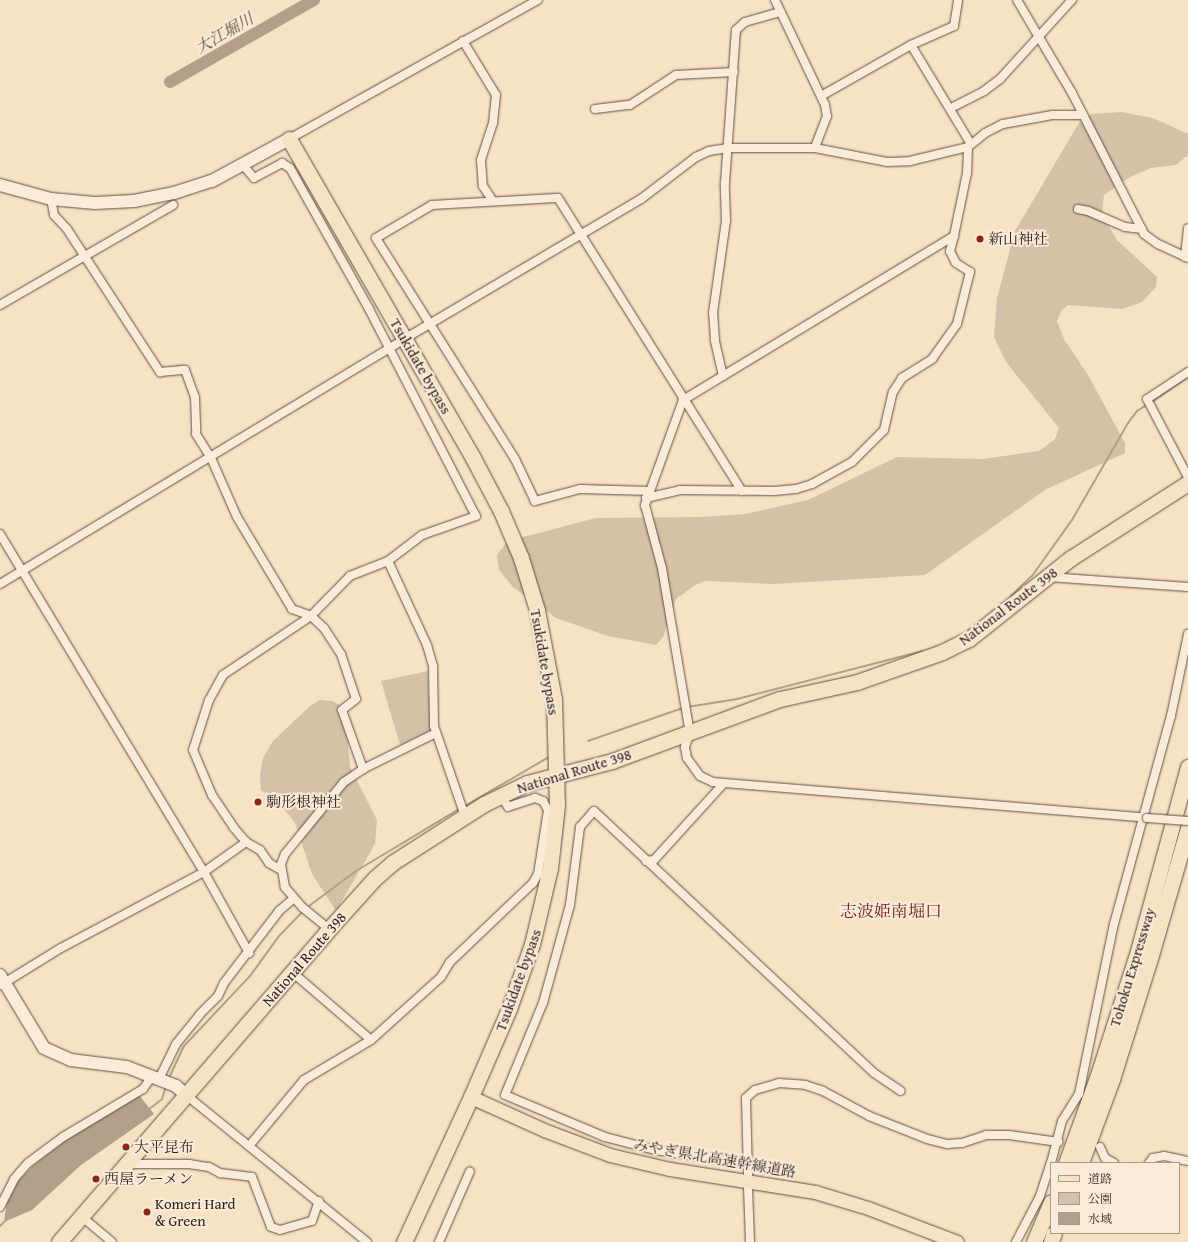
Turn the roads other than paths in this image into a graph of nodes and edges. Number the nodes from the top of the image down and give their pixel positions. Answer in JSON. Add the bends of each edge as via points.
{"nodes":[{"id":1,"x":538,"y":0,"type":"edge"},
{"id":2,"x":775,"y":0,"type":"edge"},
{"id":3,"x":958,"y":0,"type":"edge"},
{"id":4,"x":1016,"y":0,"type":"edge"},
{"id":5,"x":1072,"y":0,"type":"edge"},
{"id":6,"x":779,"y":12,"type":"junction"},
{"id":7,"x":1039,"y":36,"type":"junction"},
{"id":8,"x":463,"y":41,"type":"junction"},
{"id":9,"x":911,"y":45,"type":"junction"},
{"id":10,"x":734,"y":72,"type":"junction"},
{"id":11,"x":821,"y":96,"type":"junction"},
{"id":12,"x":951,"y":108,"type":"junction"},
{"id":13,"x":595,"y":109,"type":"dead end"},
{"id":14,"x":1083,"y":114,"type":"junction"},
{"id":15,"x":289,"y":139,"type":"junction"},
{"id":16,"x":970,"y":146,"type":"junction"},
{"id":17,"x":728,"y":148,"type":"junction"},
{"id":18,"x":815,"y":148,"type":"junction"},
{"id":19,"x":243,"y":165,"type":"junction"},
{"id":20,"x":0,"y":185,"type":"edge"},
{"id":21,"x":51,"y":199,"type":"junction"},
{"id":22,"x":492,"y":200,"type":"junction"},
{"id":23,"x":173,"y":205,"type":"dead end"},
{"id":24,"x":1078,"y":209,"type":"dead end"},
{"id":25,"x":1188,"y":228,"type":"edge"},
{"id":26,"x":1142,"y":229,"type":"junction"},
{"id":27,"x":579,"y":235,"type":"junction"},
{"id":28,"x":954,"y":236,"type":"junction"},
{"id":29,"x":83,"y":256,"type":"junction"},
{"id":30,"x":1186,"y":258,"type":"edge"},
{"id":31,"x":0,"y":306,"type":"edge"},
{"id":32,"x":430,"y":324,"type":"junction"},
{"id":33,"x":411,"y":336,"type":"dead end"},
{"id":34,"x":397,"y":344,"type":"dead end"},
{"id":35,"x":388,"y":349,"type":"junction"},
{"id":36,"x":1188,"y":372,"type":"edge"},
{"id":37,"x":723,"y":376,"type":"junction"},
{"id":38,"x":683,"y":400,"type":"junction"},
{"id":39,"x":211,"y":458,"type":"junction"},
{"id":40,"x":1188,"y":477,"type":"edge"},
{"id":41,"x":1188,"y":483,"type":"edge"},
{"id":42,"x":742,"y":490,"type":"junction"},
{"id":43,"x":647,"y":494,"type":"junction"},
{"id":44,"x":0,"y":534,"type":"edge"},
{"id":45,"x":388,"y":561,"type":"junction"},
{"id":46,"x":23,"y":570,"type":"junction"},
{"id":47,"x":1049,"y":577,"type":"junction"},
{"id":48,"x":0,"y":584,"type":"edge"},
{"id":49,"x":1188,"y":587,"type":"edge"},
{"id":50,"x":311,"y":616,"type":"junction"},
{"id":51,"x":1188,"y":634,"type":"edge"},
{"id":52,"x":436,"y":733,"type":"junction"},
{"id":53,"x":690,"y":733,"type":"junction"},
{"id":54,"x":1188,"y":767,"type":"edge"},
{"id":55,"x":363,"y":769,"type":"junction"},
{"id":56,"x":557,"y":776,"type":"junction"},
{"id":57,"x":724,"y":783,"type":"junction"},
{"id":58,"x":501,"y":795,"type":"junction"},
{"id":59,"x":463,"y":813,"type":"junction"},
{"id":60,"x":1145,"y":818,"type":"junction"},
{"id":61,"x":1188,"y":822,"type":"edge"},
{"id":62,"x":1188,"y":828,"type":"edge"},
{"id":63,"x":246,"y":842,"type":"junction"},
{"id":64,"x":646,"y":861,"type":"junction"},
{"id":65,"x":281,"y":870,"type":"junction"},
{"id":66,"x":204,"y":872,"type":"junction"},
{"id":67,"x":293,"y":899,"type":"junction"},
{"id":68,"x":329,"y":929,"type":"junction"},
{"id":69,"x":249,"y":953,"type":"junction"},
{"id":70,"x":292,"y":972,"type":"junction"},
{"id":71,"x":1,"y":981,"type":"edge"},
{"id":72,"x":371,"y":1040,"type":"junction"},
{"id":73,"x":158,"y":1078,"type":"junction"},
{"id":74,"x":181,"y":1090,"type":"junction"},
{"id":75,"x":901,"y":1091,"type":"dead end"},
{"id":76,"x":471,"y":1098,"type":"junction"},
{"id":77,"x":1060,"y":1132,"type":"junction"},
{"id":78,"x":1068,"y":1136,"type":"dead end"},
{"id":79,"x":1059,"y":1142,"type":"junction"},
{"id":80,"x":249,"y":1146,"type":"junction"},
{"id":81,"x":1100,"y":1147,"type":"dead end"},
{"id":82,"x":1188,"y":1161,"type":"edge"},
{"id":83,"x":1051,"y":1162,"type":"edge"},
{"id":84,"x":1066,"y":1162,"type":"edge"},
{"id":85,"x":1081,"y":1162,"type":"edge"},
{"id":86,"x":1112,"y":1162,"type":"edge"},
{"id":87,"x":1150,"y":1162,"type":"edge"},
{"id":88,"x":128,"y":1164,"type":"junction"},
{"id":89,"x":748,"y":1164,"type":"junction"},
{"id":90,"x":1050,"y":1166,"type":"edge"},
{"id":91,"x":470,"y":1171,"type":"dead end"},
{"id":92,"x":748,"y":1175,"type":"dead end"},
{"id":93,"x":748,"y":1187,"type":"dead end"},
{"id":94,"x":319,"y":1201,"type":"junction"},
{"id":95,"x":1050,"y":1204,"type":"edge"},
{"id":96,"x":0,"y":1207,"type":"edge"},
{"id":97,"x":81,"y":1216,"type":"junction"},
{"id":98,"x":59,"y":1242,"type":"edge"},
{"id":99,"x":112,"y":1242,"type":"edge"},
{"id":100,"x":368,"y":1242,"type":"edge"},
{"id":101,"x":404,"y":1242,"type":"edge"},
{"id":102,"x":439,"y":1242,"type":"edge"},
{"id":103,"x":750,"y":1242,"type":"edge"},
{"id":104,"x":957,"y":1242,"type":"edge"},
{"id":105,"x":1016,"y":1242,"type":"edge"},
{"id":106,"x":1034,"y":1242,"type":"edge"}],
"edges":[{"from":1,"to":8,"type":"street"},
{"from":2,"to":6,"type":"street"},
{"from":3,"to":9,"type":"street","via":[[954,26]]},
{"from":4,"to":7,"type":"street"},
{"from":5,"to":7,"type":"street"},
{"from":6,"to":10,"type":"street","via":[[746,22],[736,30]]},
{"from":6,"to":11,"type":"street"},
{"from":7,"to":12,"type":"street","via":[[1000,79],[984,91]]},
{"from":7,"to":14,"type":"street"},
{"from":8,"to":15,"type":"street"},
{"from":8,"to":22,"type":"street","via":[[496,95],[493,123],[481,160],[484,186]]},
{"from":9,"to":11,"type":"street"},
{"from":9,"to":12,"type":"street"},
{"from":10,"to":13,"type":"street","via":[[676,75],[630,105]]},
{"from":10,"to":17,"type":"street"},
{"from":11,"to":18,"type":"street","via":[[827,116]]},
{"from":12,"to":16,"type":"street"},
{"from":14,"to":16,"type":"street","via":[[1052,115],[1002,124],[985,132]]},
{"from":14,"to":26,"type":"street"},
{"from":15,"to":19,"type":"street"},
{"from":15,"to":56,"type":"highway","name":"Tsukidate bypass","via":[[473,458],[512,536],[537,610],[550,667],[556,723]]},
{"from":16,"to":18,"type":"street","via":[[910,161],[887,162]]},
{"from":16,"to":28,"type":"street"},
{"from":17,"to":18,"type":"street"},
{"from":17,"to":27,"type":"street","via":[[709,151],[696,157],[641,199]]},
{"from":17,"to":37,"type":"street","via":[[726,221],[713,313],[715,340]]},
{"from":19,"to":21,"type":"street","via":[[193,188],[134,201],[83,202]]},
{"from":19,"to":35,"type":"street","via":[[254,178],[279,164],[288,166],[369,310]]},
{"from":20,"to":21,"type":"street"},
{"from":21,"to":29,"type":"street","via":[[54,215],[67,228]]},
{"from":22,"to":27,"type":"street","via":[[558,198]]},
{"from":22,"to":32,"type":"street","via":[[432,205],[376,238]]},
{"from":23,"to":29,"type":"street"},
{"from":24,"to":26,"type":"street","via":[[1125,227]]},
{"from":25,"to":30,"type":"street"},
{"from":26,"to":30,"type":"street","via":[[1144,234],[1158,244]]},
{"from":27,"to":32,"type":"street"},
{"from":27,"to":38,"type":"street"},
{"from":28,"to":37,"type":"street"},
{"from":28,"to":42,"type":"street","via":[[950,251],[956,264],[970,272],[957,324],[932,359],[902,378],[893,392],[884,430],[852,462],[812,484],[774,491]]},
{"from":29,"to":31,"type":"street"},
{"from":29,"to":39,"type":"street","via":[[160,372],[185,370],[194,397],[196,434]]},
{"from":32,"to":33,"type":"street"},
{"from":32,"to":43,"type":"street","via":[[515,458],[535,502],[580,490]]},
{"from":34,"to":35,"type":"street"},
{"from":35,"to":39,"type":"street"},
{"from":35,"to":45,"type":"street","via":[[476,516],[422,535]]},
{"from":36,"to":40,"type":"street","via":[[1147,399]]},
{"from":37,"to":38,"type":"street"},
{"from":38,"to":42,"type":"street"},
{"from":38,"to":43,"type":"street"},
{"from":39,"to":46,"type":"street"},
{"from":39,"to":50,"type":"street","via":[[236,517],[292,609]]},
{"from":41,"to":47,"type":"highway","name":"National Route 398","via":[[1071,558]]},
{"from":42,"to":43,"type":"street","via":[[680,490]]},
{"from":43,"to":53,"type":"street","via":[[645,505],[662,568]]},
{"from":44,"to":46,"type":"street"},
{"from":45,"to":50,"type":"street","via":[[350,576]]},
{"from":45,"to":52,"type":"street","via":[[427,645],[434,666],[432,702]]},
{"from":46,"to":48,"type":"street"},
{"from":46,"to":66,"type":"street"},
{"from":47,"to":49,"type":"street"},
{"from":47,"to":53,"type":"highway","name":"National Route 398","via":[[969,639],[942,652],[857,682],[780,699]]},
{"from":50,"to":55,"type":"street","via":[[324,628],[341,654],[354,687],[356,699],[342,710]]},
{"from":50,"to":63,"type":"street","via":[[224,675],[209,700],[195,738],[193,750],[212,795]]},
{"from":51,"to":60,"type":"street","via":[[1171,716]]},
{"from":52,"to":55,"type":"street"},
{"from":52,"to":59,"type":"street"},
{"from":53,"to":56,"type":"highway","name":"National Route 398","via":[[612,761]]},
{"from":53,"to":57,"type":"street","via":[[685,747],[692,768],[700,776]]},
{"from":54,"to":84,"type":"highway","name":"Tohoku Expressway","via":[[1138,952]]},
{"from":55,"to":65,"type":"street","via":[[344,782],[314,815],[285,854]]},
{"from":56,"to":58,"type":"highway","name":"National Route 398","via":[[527,783]]},
{"from":56,"to":76,"type":"highway","name":"Tsukidate bypass","via":[[550,868],[532,944],[509,1009]]},
{"from":57,"to":60,"type":"street"},
{"from":57,"to":64,"type":"street","via":[[654,860]]},
{"from":58,"to":59,"type":"highway","name":"National Route 398"},
{"from":58,"to":72,"type":"street","via":[[508,807],[535,798],[543,801],[548,810],[538,874],[533,883],[450,962],[441,977]]},
{"from":59,"to":68,"type":"highway","name":"National Route 398","via":[[386,868]]},
{"from":60,"to":61,"type":"street","bridge":true},
{"from":60,"to":77,"type":"street","via":[[1114,924],[1079,1094],[1062,1121]]},
{"from":62,"to":85,"type":"highway","name":"Tohoku Expressway","via":[[1112,1079]]},
{"from":63,"to":65,"type":"street","via":[[260,850],[270,864]]},
{"from":63,"to":66,"type":"street"},
{"from":64,"to":75,"type":"street","via":[[874,1073]]},
{"from":64,"to":89,"type":"street","via":[[594,811],[580,827],[570,905],[543,1003],[506,1095],[605,1137],[655,1150]]},
{"from":65,"to":67,"type":"street","via":[[285,887]]},
{"from":66,"to":69,"type":"street"},
{"from":66,"to":71,"type":"street"},
{"from":67,"to":68,"type":"street"},
{"from":67,"to":69,"type":"street","via":[[279,911]]},
{"from":68,"to":70,"type":"highway","name":"National Route 398"},
{"from":69,"to":73,"type":"street","via":[[224,983],[218,996],[176,1044]]},
{"from":70,"to":72,"type":"street"},
{"from":70,"to":74,"type":"highway","name":"National Route 398"},
{"from":71,"to":73,"type":"street","via":[[44,1048],[71,1060],[127,1067]]},
{"from":72,"to":80,"type":"street","via":[[304,1080]]},
{"from":73,"to":74,"type":"street"},
{"from":73,"to":96,"type":"street","via":[[63,1137],[28,1163],[14,1179]]},
{"from":74,"to":80,"type":"street"},
{"from":74,"to":88,"type":"highway","name":"National Route 398"},
{"from":76,"to":101,"type":"highway","name":"Tsukidate bypass"},
{"from":76,"to":104,"type":"main road","name":"みやぎ県北高速幹線道路","via":[[610,1155],[670,1169],[815,1192],[868,1208]]},
{"from":77,"to":78,"type":"street"},
{"from":77,"to":79,"type":"street"},
{"from":79,"to":83,"type":"street"},
{"from":79,"to":89,"type":"street","via":[[1009,1135],[986,1135],[962,1143],[947,1144],[927,1139],[869,1116],[823,1091],[805,1085],[779,1083],[755,1090],[746,1098]]},
{"from":80,"to":94,"type":"street"},
{"from":81,"to":86,"type":"street","via":[[1105,1158]]},
{"from":82,"to":87,"type":"street","via":[[1164,1156],[1153,1158]]},
{"from":88,"to":94,"type":"street","via":[[189,1164],[210,1167],[220,1173],[252,1177],[271,1227],[280,1230],[312,1221]]},
{"from":88,"to":97,"type":"highway","name":"National Route 398"},
{"from":89,"to":92,"type":"street"},
{"from":90,"to":105,"type":"street","via":[[1040,1196]]},
{"from":91,"to":102,"type":"street"},
{"from":93,"to":103,"type":"street"},
{"from":94,"to":100,"type":"street"},
{"from":95,"to":106,"type":"highway"},
{"from":97,"to":98,"type":"highway","name":"National Route 398"},
{"from":97,"to":99,"type":"street"}]}
